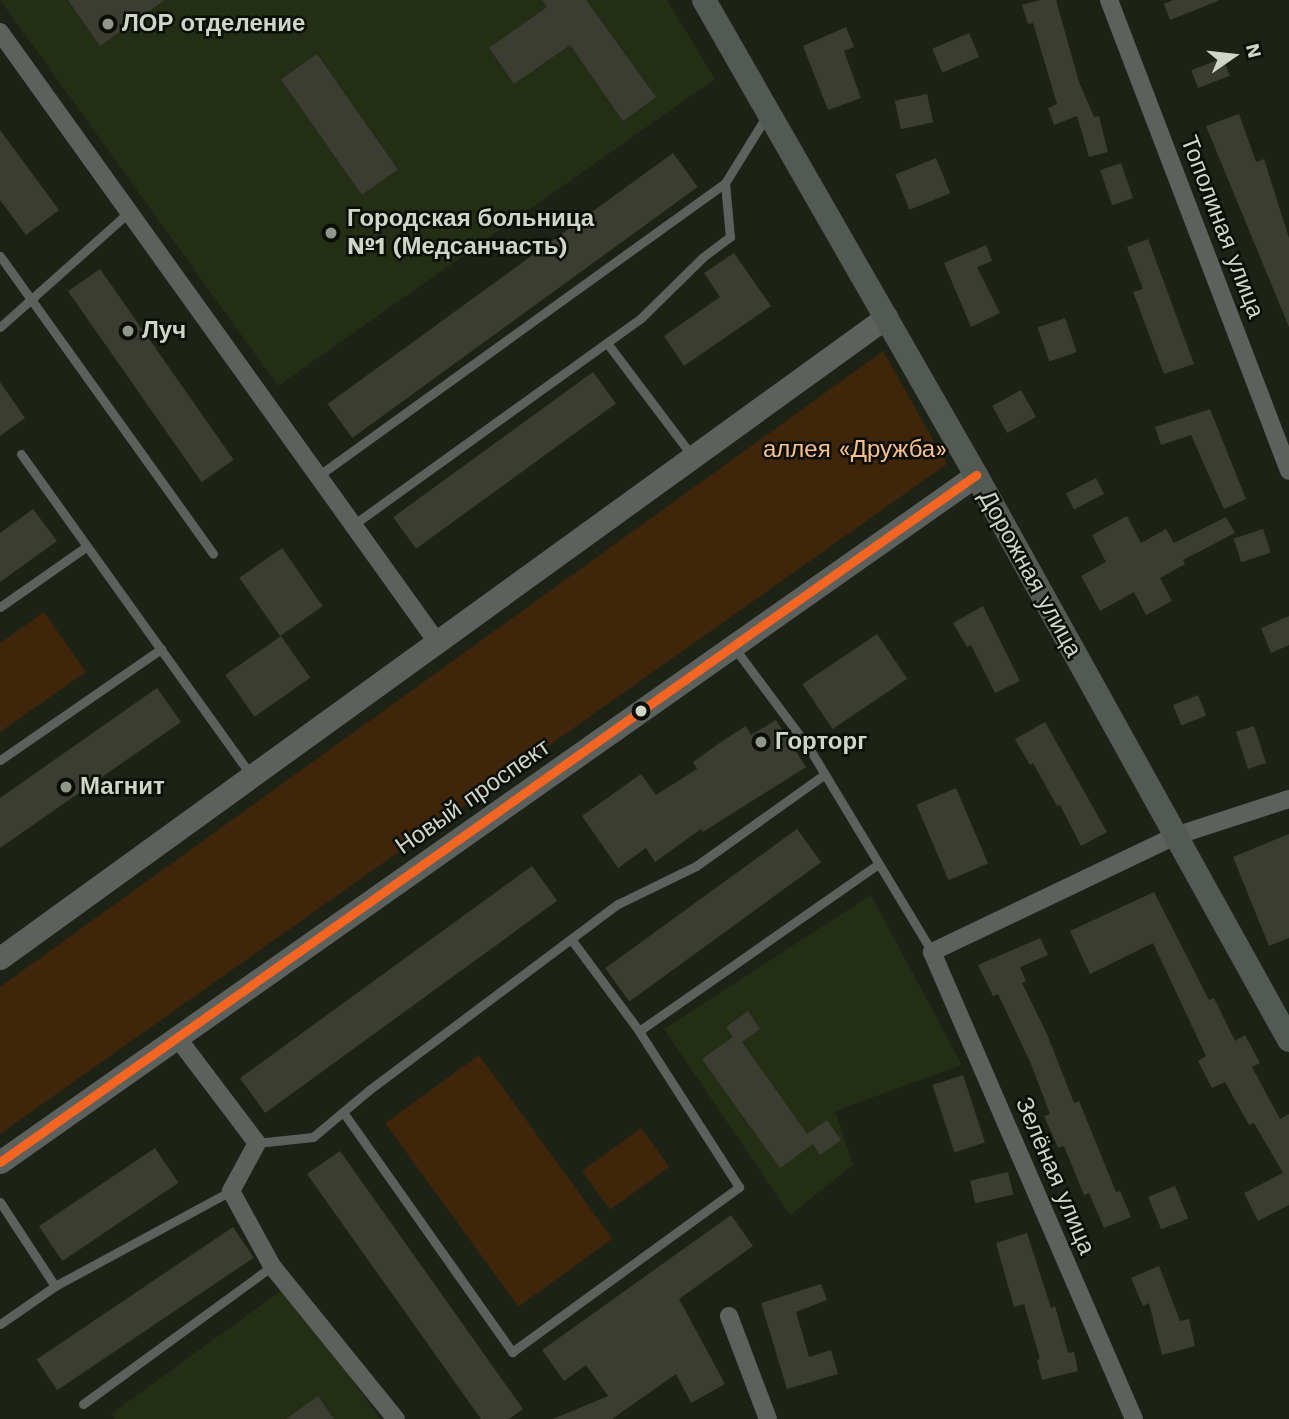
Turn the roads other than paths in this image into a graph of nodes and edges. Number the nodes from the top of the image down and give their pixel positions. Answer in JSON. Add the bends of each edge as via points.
{"nodes":[{"id":1,"x":704,"y":0,"type":"edge"},
{"id":2,"x":1109,"y":0,"type":"edge"},
{"id":3,"x":0,"y":32,"type":"edge"},
{"id":4,"x":769,"y":113,"type":"junction"},
{"id":5,"x":725,"y":183,"type":"junction"},
{"id":6,"x":129,"y":212,"type":"junction"},
{"id":7,"x":0,"y":256,"type":"edge"},
{"id":8,"x":31,"y":299,"type":"junction"},
{"id":9,"x":886,"y":317,"type":"junction"},
{"id":10,"x":0,"y":327,"type":"edge"},
{"id":11,"x":607,"y":343,"type":"junction"},
{"id":12,"x":21,"y":454,"type":"dead end"},
{"id":13,"x":693,"y":457,"type":"junction"},
{"id":14,"x":1289,"y":471,"type":"edge"},
{"id":15,"x":976,"y":475,"type":"junction"},
{"id":16,"x":318,"y":476,"type":"junction"},
{"id":17,"x":353,"y":524,"type":"junction"},
{"id":18,"x":87,"y":546,"type":"junction"},
{"id":19,"x":213,"y":554,"type":"dead end"},
{"id":20,"x":0,"y":607,"type":"edge"},
{"id":21,"x":437,"y":642,"type":"junction"},
{"id":22,"x":733,"y":646,"type":"junction"},
{"id":23,"x":161,"y":649,"type":"junction"},
{"id":24,"x":0,"y":760,"type":"edge"},
{"id":25,"x":825,"y":774,"type":"junction"},
{"id":26,"x":252,"y":776,"type":"junction"},
{"id":27,"x":1289,"y":799,"type":"edge"},
{"id":28,"x":1175,"y":836,"type":"junction"},
{"id":29,"x":878,"y":864,"type":"junction"},
{"id":30,"x":571,"y":939,"type":"junction"},
{"id":31,"x":932,"y":952,"type":"junction"},
{"id":32,"x":0,"y":958,"type":"edge"},
{"id":33,"x":639,"y":1031,"type":"junction"},
{"id":34,"x":176,"y":1036,"type":"junction"},
{"id":35,"x":1289,"y":1040,"type":"edge"},
{"id":36,"x":343,"y":1112,"type":"junction"},
{"id":37,"x":257,"y":1143,"type":"junction"},
{"id":38,"x":0,"y":1162,"type":"edge"},
{"id":39,"x":231,"y":1191,"type":"junction"},
{"id":40,"x":0,"y":1202,"type":"edge"},
{"id":41,"x":272,"y":1266,"type":"junction"},
{"id":42,"x":55,"y":1286,"type":"junction"},
{"id":43,"x":729,"y":1316,"type":"dead end"},
{"id":44,"x":0,"y":1324,"type":"edge"},
{"id":45,"x":83,"y":1404,"type":"dead end"},
{"id":46,"x":396,"y":1419,"type":"edge"},
{"id":47,"x":768,"y":1419,"type":"edge"},
{"id":48,"x":1134,"y":1419,"type":"edge"}],
"edges":[{"from":1,"to":4,"type":"main road","name":"Дорожная улица"},
{"from":2,"to":14,"type":"street","name":"Тополиная улица"},
{"from":3,"to":6,"type":"street"},
{"from":4,"to":5,"type":"lane"},
{"from":4,"to":9,"type":"main road","name":"Дорожная улица"},
{"from":5,"to":11,"type":"lane","via":[[730,237]]},
{"from":5,"to":16,"type":"lane"},
{"from":6,"to":8,"type":"lane"},
{"from":6,"to":16,"type":"street"},
{"from":7,"to":8,"type":"lane"},
{"from":8,"to":10,"type":"lane"},
{"from":8,"to":19,"type":"lane"},
{"from":9,"to":13,"type":"street"},
{"from":9,"to":15,"type":"main road","name":"Дорожная улица"},
{"from":11,"to":13,"type":"lane"},
{"from":11,"to":17,"type":"lane"},
{"from":12,"to":18,"type":"lane"},
{"from":13,"to":21,"type":"street"},
{"from":15,"to":22,"type":"street","name":"Новый проспект"},
{"from":15,"to":28,"type":"main road","name":"Дорожная улица"},
{"from":16,"to":17,"type":"street"},
{"from":17,"to":21,"type":"street"},
{"from":18,"to":20,"type":"lane"},
{"from":18,"to":23,"type":"lane"},
{"from":21,"to":26,"type":"street"},
{"from":22,"to":25,"type":"lane"},
{"from":22,"to":34,"type":"street","name":"Новый проспект"},
{"from":23,"to":24,"type":"lane"},
{"from":23,"to":26,"type":"lane"},
{"from":25,"to":29,"type":"lane"},
{"from":25,"to":30,"type":"lane","via":[[696,866],[618,904]]},
{"from":26,"to":32,"type":"street"},
{"from":27,"to":28,"type":"street"},
{"from":28,"to":31,"type":"street"},
{"from":28,"to":35,"type":"main road","name":"Дорожная улица"},
{"from":29,"to":31,"type":"lane"},
{"from":29,"to":33,"type":"lane"},
{"from":30,"to":33,"type":"lane"},
{"from":30,"to":36,"type":"lane"},
{"from":31,"to":48,"type":"street","name":"Зелёная улица"},
{"from":33,"to":36,"type":"lane","via":[[739,1187],[512,1352]]},
{"from":34,"to":37,"type":"street"},
{"from":34,"to":38,"type":"street","name":"Новый проспект"},
{"from":36,"to":37,"type":"lane","via":[[313,1136]]},
{"from":37,"to":39,"type":"street"},
{"from":39,"to":41,"type":"street"},
{"from":39,"to":42,"type":"lane"},
{"from":40,"to":42,"type":"lane"},
{"from":41,"to":45,"type":"lane"},
{"from":41,"to":46,"type":"street"},
{"from":42,"to":44,"type":"lane"},
{"from":43,"to":47,"type":"street"}]}
